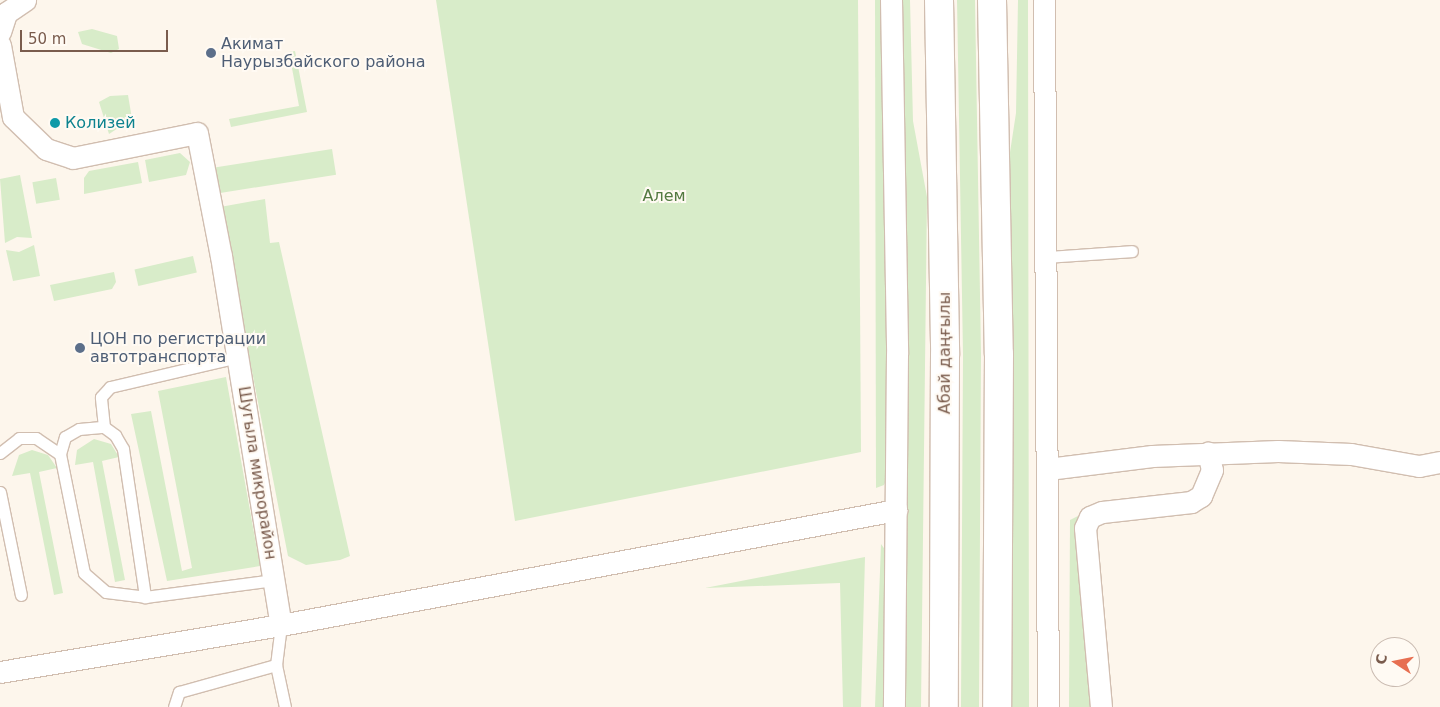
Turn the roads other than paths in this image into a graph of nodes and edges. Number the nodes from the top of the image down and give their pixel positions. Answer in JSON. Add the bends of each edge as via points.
{"nodes":[{"id":1,"x":26,"y":0,"type":"edge"},
{"id":2,"x":890,"y":0,"type":"edge"},
{"id":3,"x":939,"y":0,"type":"edge"},
{"id":4,"x":992,"y":0,"type":"edge"},
{"id":5,"x":1044,"y":0,"type":"edge"},
{"id":6,"x":0,"y":32,"type":"edge"},
{"id":7,"x":1,"y":54,"type":"edge"},
{"id":8,"x":6,"y":119,"type":"edge"},
{"id":9,"x":1132,"y":250,"type":"dead end"},
{"id":10,"x":1047,"y":257,"type":"junction"},
{"id":11,"x":238,"y":357,"type":"junction"},
{"id":12,"x":104,"y":427,"type":"junction"},
{"id":13,"x":1208,"y":452,"type":"junction"},
{"id":14,"x":0,"y":453,"type":"edge"},
{"id":15,"x":60,"y":454,"type":"junction"},
{"id":16,"x":1430,"y":464,"type":"edge"},
{"id":17,"x":1048,"y":469,"type":"junction"},
{"id":18,"x":0,"y":492,"type":"edge"},
{"id":19,"x":896,"y":510,"type":"junction"},
{"id":20,"x":274,"y":580,"type":"junction"},
{"id":21,"x":21,"y":594,"type":"dead end"},
{"id":22,"x":145,"y":597,"type":"junction"},
{"id":23,"x":281,"y":625,"type":"junction"},
{"id":24,"x":276,"y":665,"type":"junction"},
{"id":25,"x":0,"y":672,"type":"edge"},
{"id":26,"x":174,"y":707,"type":"edge"},
{"id":27,"x":285,"y":707,"type":"edge"},
{"id":28,"x":894,"y":707,"type":"edge"},
{"id":29,"x":944,"y":707,"type":"edge"},
{"id":30,"x":997,"y":707,"type":"edge"},
{"id":31,"x":1048,"y":707,"type":"edge"},
{"id":32,"x":1101,"y":707,"type":"edge"}],
"edges":[{"from":1,"to":6,"type":"street","via":[[6,13]]},
{"from":2,"to":19,"type":"street"},
{"from":3,"to":29,"type":"main road","name":"Абай даңғылы","via":[[945,355]]},
{"from":4,"to":30,"type":"main road","via":[[999,354]]},
{"from":5,"to":10,"type":"street"},
{"from":7,"to":8,"type":"street","name":"Шугыла микрорайон"},
{"from":8,"to":11,"type":"street","name":"Шугыла микрорайон","via":[[46,150],[73,158],[197,133]]},
{"from":9,"to":10,"type":"lane"},
{"from":10,"to":17,"type":"street"},
{"from":11,"to":12,"type":"lane","via":[[110,386],[101,397]]},
{"from":11,"to":20,"type":"street","name":"Шугыла микрорайон"},
{"from":12,"to":15,"type":"lane","via":[[79,429],[65,437]]},
{"from":12,"to":22,"type":"lane","via":[[115,435],[122,449]]},
{"from":13,"to":16,"type":"street","via":[[1333,452]]},
{"from":13,"to":17,"type":"street"},
{"from":13,"to":32,"type":"street","via":[[1212,470],[1208,486],[1191,502],[1102,512],[1090,517],[1084,528]]},
{"from":14,"to":15,"type":"lane","via":[[19,438],[36,438]]},
{"from":15,"to":22,"type":"lane","via":[[84,573],[106,592]]},
{"from":17,"to":31,"type":"street"},
{"from":18,"to":21,"type":"lane"},
{"from":19,"to":23,"type":"street"},
{"from":19,"to":28,"type":"street"},
{"from":20,"to":22,"type":"lane"},
{"from":20,"to":23,"type":"street","name":"Шугыла микрорайон"},
{"from":23,"to":24,"type":"lane"},
{"from":23,"to":25,"type":"street"},
{"from":24,"to":26,"type":"lane","via":[[179,692]]},
{"from":24,"to":27,"type":"lane"}]}
